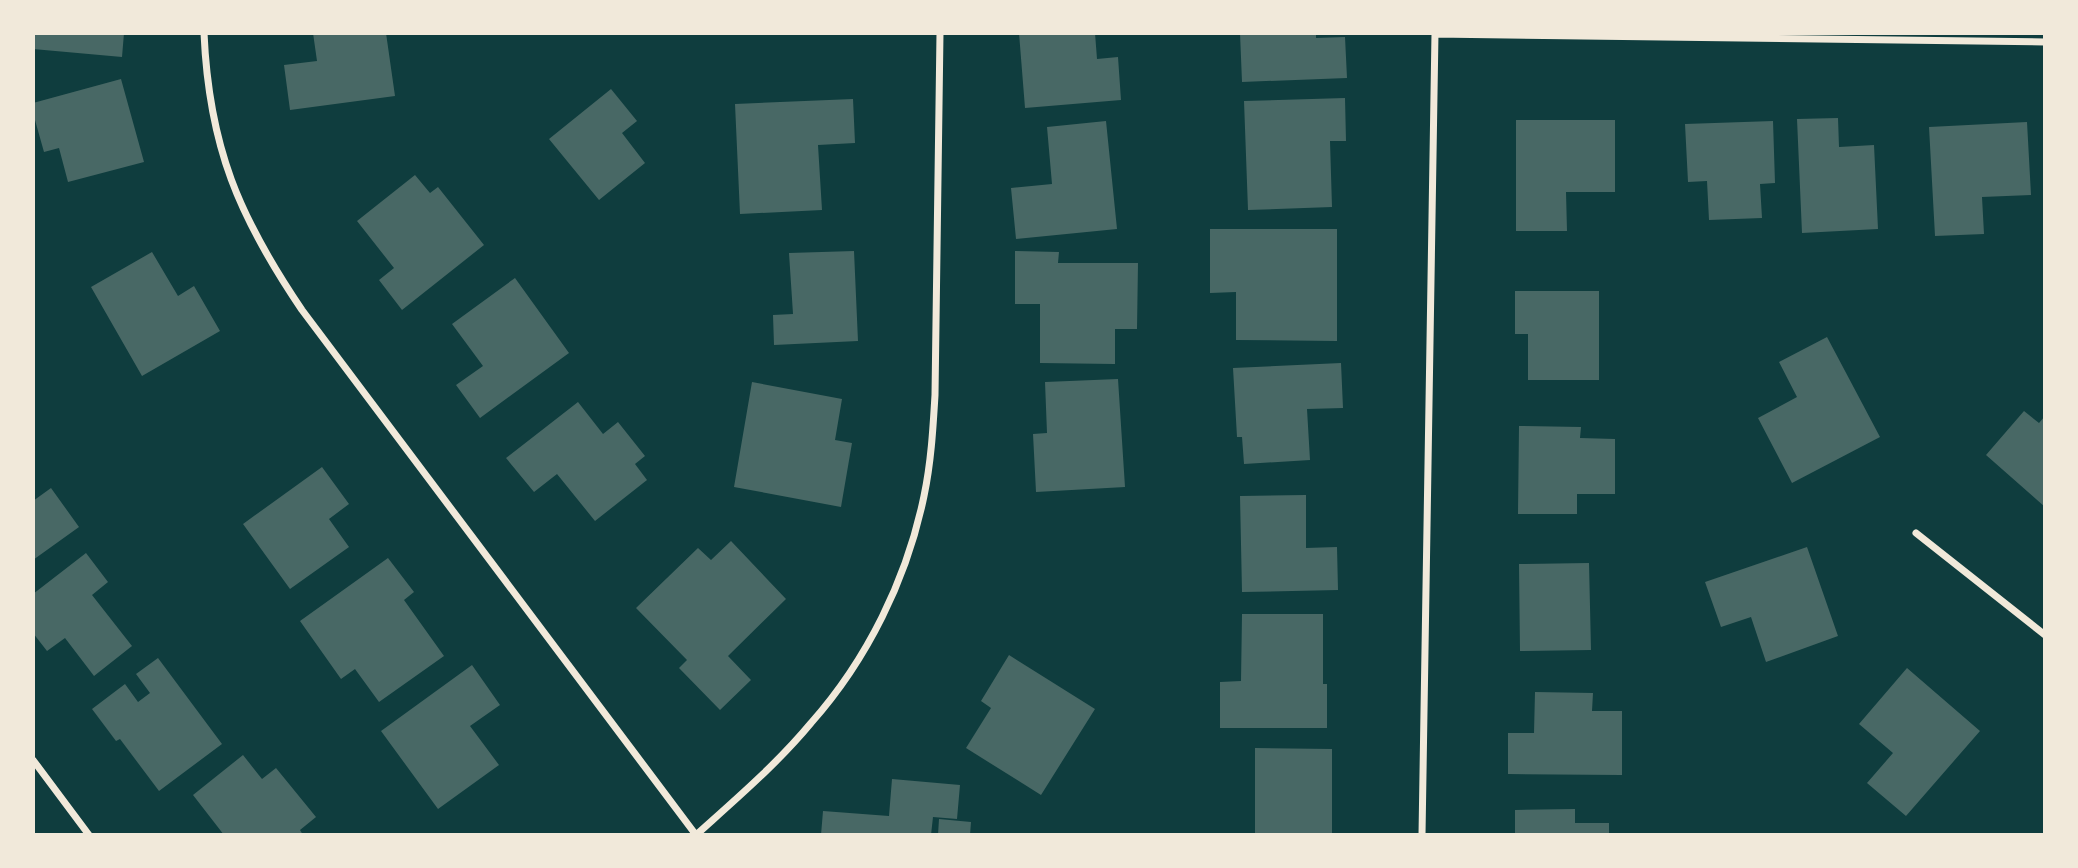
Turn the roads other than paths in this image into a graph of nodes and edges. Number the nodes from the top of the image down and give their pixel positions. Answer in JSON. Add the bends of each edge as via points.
{"nodes":[{"id":1,"x":204,"y":33,"type":"edge"},
{"id":2,"x":940,"y":33,"type":"edge"},
{"id":3,"x":1435,"y":33,"type":"edge"},
{"id":4,"x":2045,"y":42,"type":"edge"},
{"id":5,"x":1916,"y":533,"type":"dead end"},
{"id":6,"x":2045,"y":635,"type":"edge"},
{"id":7,"x":33,"y":760,"type":"edge"},
{"id":8,"x":89,"y":835,"type":"edge"},
{"id":9,"x":696,"y":835,"type":"edge"},
{"id":10,"x":1422,"y":835,"type":"edge"}],
"edges":[{"from":1,"to":9,"type":"street","via":[[205,74],[222,156],[277,273]]},
{"from":2,"to":9,"type":"street","via":[[935,396],[931,453],[915,534],[884,614],[836,691],[784,753]]},
{"from":3,"to":4,"type":"street"},
{"from":3,"to":10,"type":"street"},
{"from":5,"to":6,"type":"street"},
{"from":7,"to":8,"type":"street"}]}
